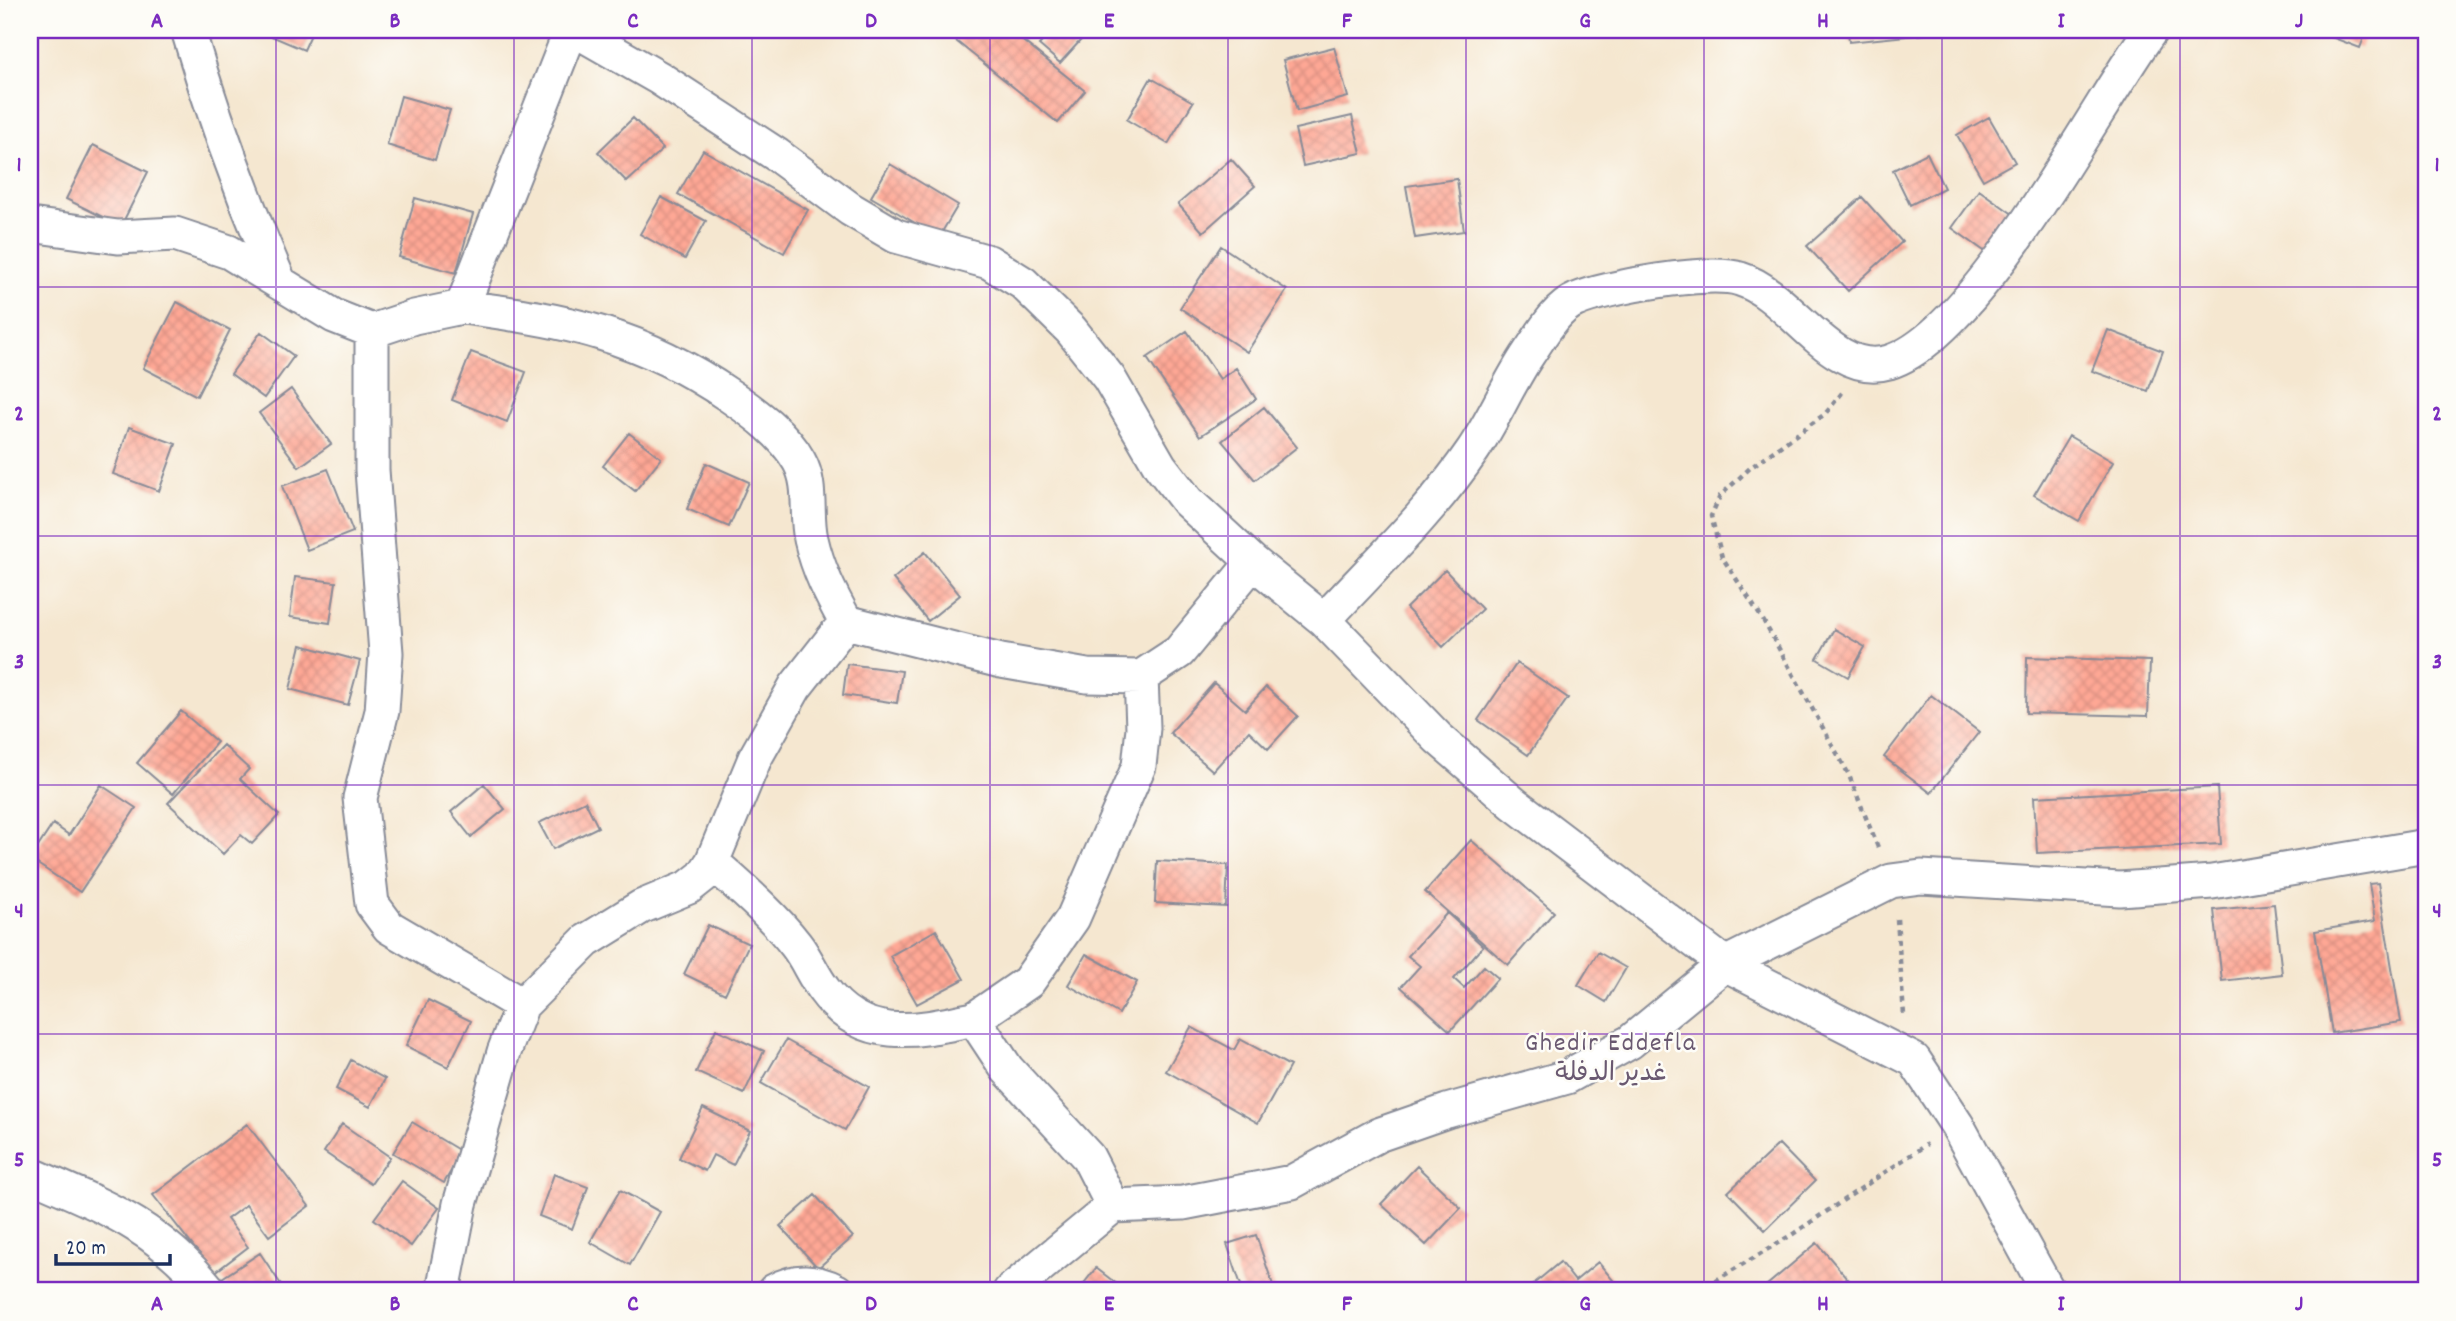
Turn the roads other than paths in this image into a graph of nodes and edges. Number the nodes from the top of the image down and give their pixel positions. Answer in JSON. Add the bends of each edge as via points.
{"nodes":[{"id":1,"x":188,"y":30,"type":"edge"},
{"id":2,"x":573,"y":30,"type":"edge"},
{"id":3,"x":2151,"y":30,"type":"edge"},
{"id":4,"x":30,"y":226,"type":"edge"},
{"id":5,"x":279,"y":281,"type":"junction"},
{"id":6,"x":462,"y":307,"type":"junction"},
{"id":7,"x":372,"y":331,"type":"junction"},
{"id":8,"x":1253,"y":562,"type":"junction"},
{"id":9,"x":1324,"y":620,"type":"junction"},
{"id":10,"x":846,"y":622,"type":"junction"},
{"id":11,"x":1141,"y":677,"type":"junction"},
{"id":12,"x":2426,"y":846,"type":"edge"},
{"id":13,"x":712,"y":862,"type":"junction"},
{"id":14,"x":1725,"y":964,"type":"junction"},
{"id":15,"x":522,"y":1005,"type":"junction"},
{"id":16,"x":974,"y":1019,"type":"junction"},
{"id":17,"x":30,"y":1174,"type":"edge"},
{"id":18,"x":1113,"y":1206,"type":"junction"},
{"id":19,"x":210,"y":1291,"type":"edge"},
{"id":20,"x":443,"y":1291,"type":"edge"},
{"id":21,"x":774,"y":1291,"type":"edge"},
{"id":22,"x":837,"y":1291,"type":"edge"},
{"id":23,"x":1010,"y":1291,"type":"edge"},
{"id":24,"x":2048,"y":1291,"type":"edge"}],
"edges":[{"from":1,"to":5,"type":"street","via":[[214,119]]},
{"from":2,"to":6,"type":"street"},
{"from":2,"to":8,"type":"street","via":[[670,85],[850,209],[897,236],[989,262],[1023,283],[1071,330],[1109,377],[1160,466],[1187,501]]},
{"from":3,"to":9,"type":"street","via":[[1977,290],[1923,343],[1890,362],[1863,365],[1840,357],[1786,309],[1741,279],[1718,275],[1640,284],[1573,301],[1550,323],[1473,450],[1434,500]]},
{"from":4,"to":5,"type":"street","via":[[118,237],[175,234],[229,252]]},
{"from":5,"to":7,"type":"street","via":[[334,316]]},
{"from":6,"to":7,"type":"street"},
{"from":6,"to":10,"type":"street","via":[[545,318],[636,343],[692,370],[760,416],[799,461],[808,485],[813,548],[823,581]]},
{"from":7,"to":15,"type":"street","via":[[372,470],[386,653],[382,711],[360,798],[372,904],[389,927]]},
{"from":8,"to":9,"type":"street"},
{"from":8,"to":11,"type":"street","via":[[1179,652]]},
{"from":9,"to":14,"type":"street","via":[[1438,738],[1513,803]]},
{"from":10,"to":11,"type":"street","via":[[1001,661],[1087,676]]},
{"from":10,"to":13,"type":"street","via":[[794,687],[755,758]]},
{"from":11,"to":16,"type":"street","via":[[1139,766],[1073,918],[1028,982]]},
{"from":12,"to":14,"type":"street","via":[[2213,882],[2120,888],[1921,877],[1891,881]]},
{"from":13,"to":15,"type":"street","via":[[689,887],[641,907],[586,941]]},
{"from":13,"to":16,"type":"street","via":[[772,916],[847,1016],[871,1027],[922,1030]]},
{"from":14,"to":18,"type":"street","via":[[1630,1042],[1567,1077],[1378,1135],[1292,1182],[1183,1203]]},
{"from":14,"to":24,"type":"street","via":[[1914,1060],[1957,1125]]},
{"from":15,"to":20,"type":"street","via":[[460,1204]]},
{"from":16,"to":18,"type":"street","via":[[1007,1069],[1088,1157]]},
{"from":17,"to":19,"type":"street","via":[[126,1217],[166,1245]]},
{"from":18,"to":23,"type":"street"},
{"from":21,"to":22,"type":"street","via":[[797,1282],[818,1282]]}]}
